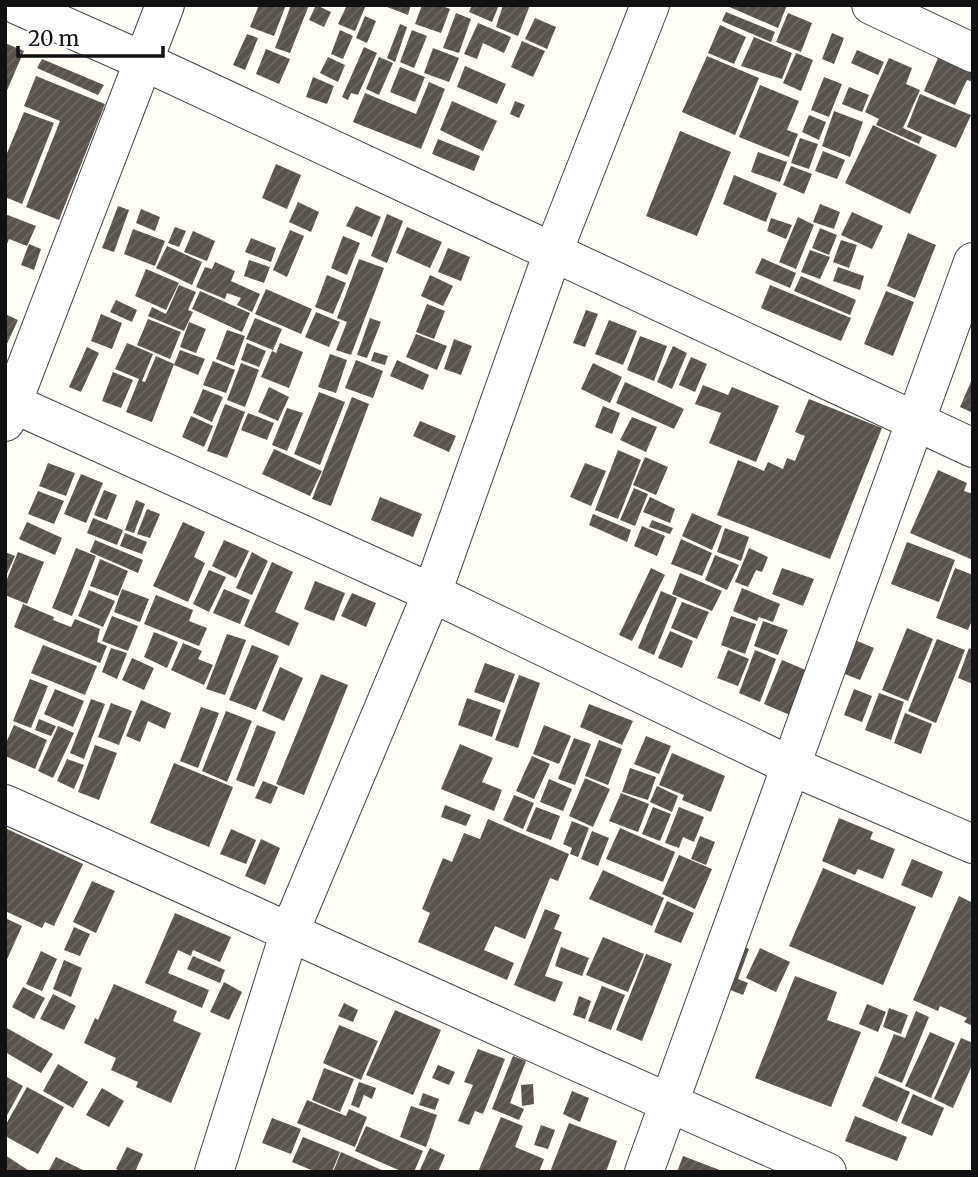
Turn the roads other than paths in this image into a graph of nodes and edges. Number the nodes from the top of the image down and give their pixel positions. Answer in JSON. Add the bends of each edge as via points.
{"nodes":[{"id":1,"x":17,"y":5,"type":"edge"},
{"id":2,"x":164,"y":5,"type":"edge"},
{"id":3,"x":650,"y":5,"type":"edge"},
{"id":4,"x":871,"y":5,"type":"edge"},
{"id":5,"x":973,"y":53,"type":"edge"},
{"id":6,"x":143,"y":61,"type":"junction"},
{"id":7,"x":553,"y":252,"type":"junction"},
{"id":8,"x":973,"y":262,"type":"edge"},
{"id":9,"x":8,"y":408,"type":"edge"},
{"id":10,"x":914,"y":421,"type":"junction"},
{"id":11,"x":973,"y":448,"type":"edge"},
{"id":12,"x":432,"y":593,"type":"junction"},
{"id":13,"x":789,"y":765,"type":"junction"},
{"id":14,"x":5,"y":804,"type":"edge"},
{"id":15,"x":973,"y":844,"type":"edge"},
{"id":16,"x":290,"y":931,"type":"junction"},
{"id":17,"x":669,"y":1104,"type":"junction"},
{"id":18,"x":214,"y":1172,"type":"edge"},
{"id":19,"x":644,"y":1172,"type":"edge"},
{"id":20,"x":827,"y":1172,"type":"edge"}],
"edges":[{"from":1,"to":6,"type":"street"},
{"from":2,"to":6,"type":"street"},
{"from":3,"to":7,"type":"street"},
{"from":4,"to":5,"type":"street"},
{"from":6,"to":7,"type":"street"},
{"from":6,"to":9,"type":"street"},
{"from":7,"to":10,"type":"street"},
{"from":7,"to":12,"type":"street"},
{"from":8,"to":10,"type":"street"},
{"from":9,"to":12,"type":"street"},
{"from":10,"to":11,"type":"street"},
{"from":10,"to":13,"type":"street"},
{"from":12,"to":13,"type":"street"},
{"from":12,"to":16,"type":"street"},
{"from":13,"to":15,"type":"street"},
{"from":13,"to":17,"type":"street"},
{"from":14,"to":16,"type":"street"},
{"from":16,"to":17,"type":"street"},
{"from":16,"to":18,"type":"street"},
{"from":17,"to":19,"type":"street"},
{"from":17,"to":20,"type":"street"}]}
